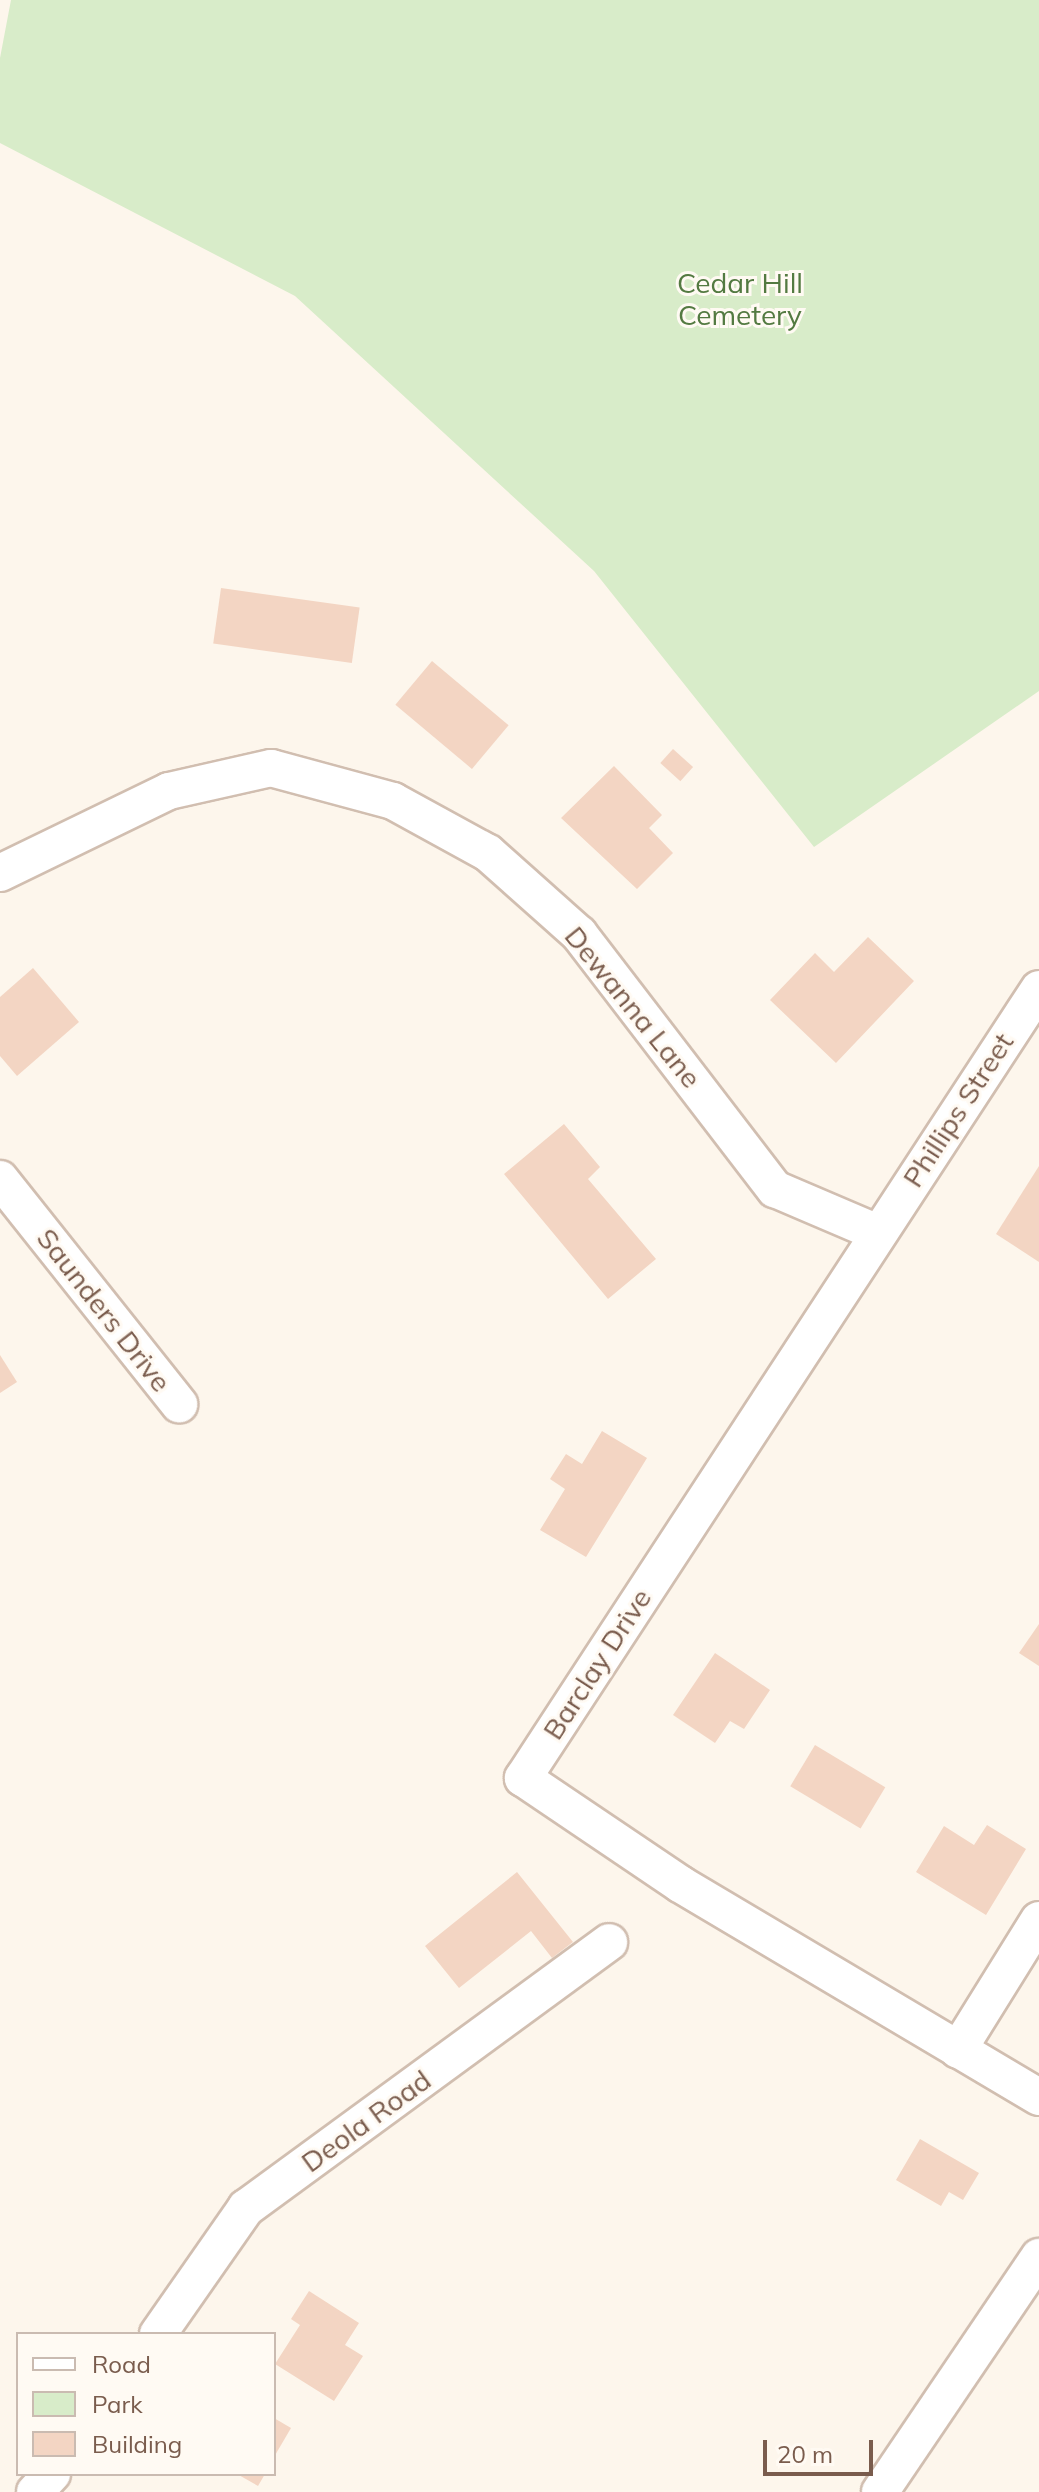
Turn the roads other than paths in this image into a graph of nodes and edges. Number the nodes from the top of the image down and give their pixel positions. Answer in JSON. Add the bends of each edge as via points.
{"nodes":[{"id":1,"x":0,"y":873,"type":"edge"},
{"id":2,"x":1039,"y":988,"type":"edge"},
{"id":3,"x":0,"y":1179,"type":"edge"},
{"id":4,"x":878,"y":1233,"type":"junction"},
{"id":5,"x":179,"y":1404,"type":"dead end"},
{"id":6,"x":1039,"y":1920,"type":"edge"},
{"id":7,"x":609,"y":1942,"type":"dead end"},
{"id":8,"x":958,"y":2050,"type":"junction"},
{"id":9,"x":1039,"y":2097,"type":"edge"},
{"id":10,"x":1039,"y":2257,"type":"edge"},
{"id":11,"x":159,"y":2332,"type":"edge"},
{"id":12,"x":50,"y":2476,"type":"edge"},
{"id":13,"x":35,"y":2492,"type":"edge"},
{"id":14,"x":880,"y":2492,"type":"edge"}],
"edges":[{"from":1,"to":4,"type":"street","name":"Dewanna Lane","via":[[169,791],[271,768],[393,801],[488,853],[579,934],[775,1189]]},
{"from":2,"to":4,"type":"street","name":"Phillips Street"},
{"from":3,"to":5,"type":"street","name":"Saunders Drive"},
{"from":4,"to":8,"type":"street","name":"Barclay Drive","via":[[523,1778],[680,1884]]},
{"from":6,"to":8,"type":"street"},
{"from":7,"to":11,"type":"street","name":"Deola Road","via":[[246,2208]]},
{"from":8,"to":9,"type":"street","name":"Barclay Drive"},
{"from":10,"to":14,"type":"street"},
{"from":12,"to":13,"type":"street"}]}
